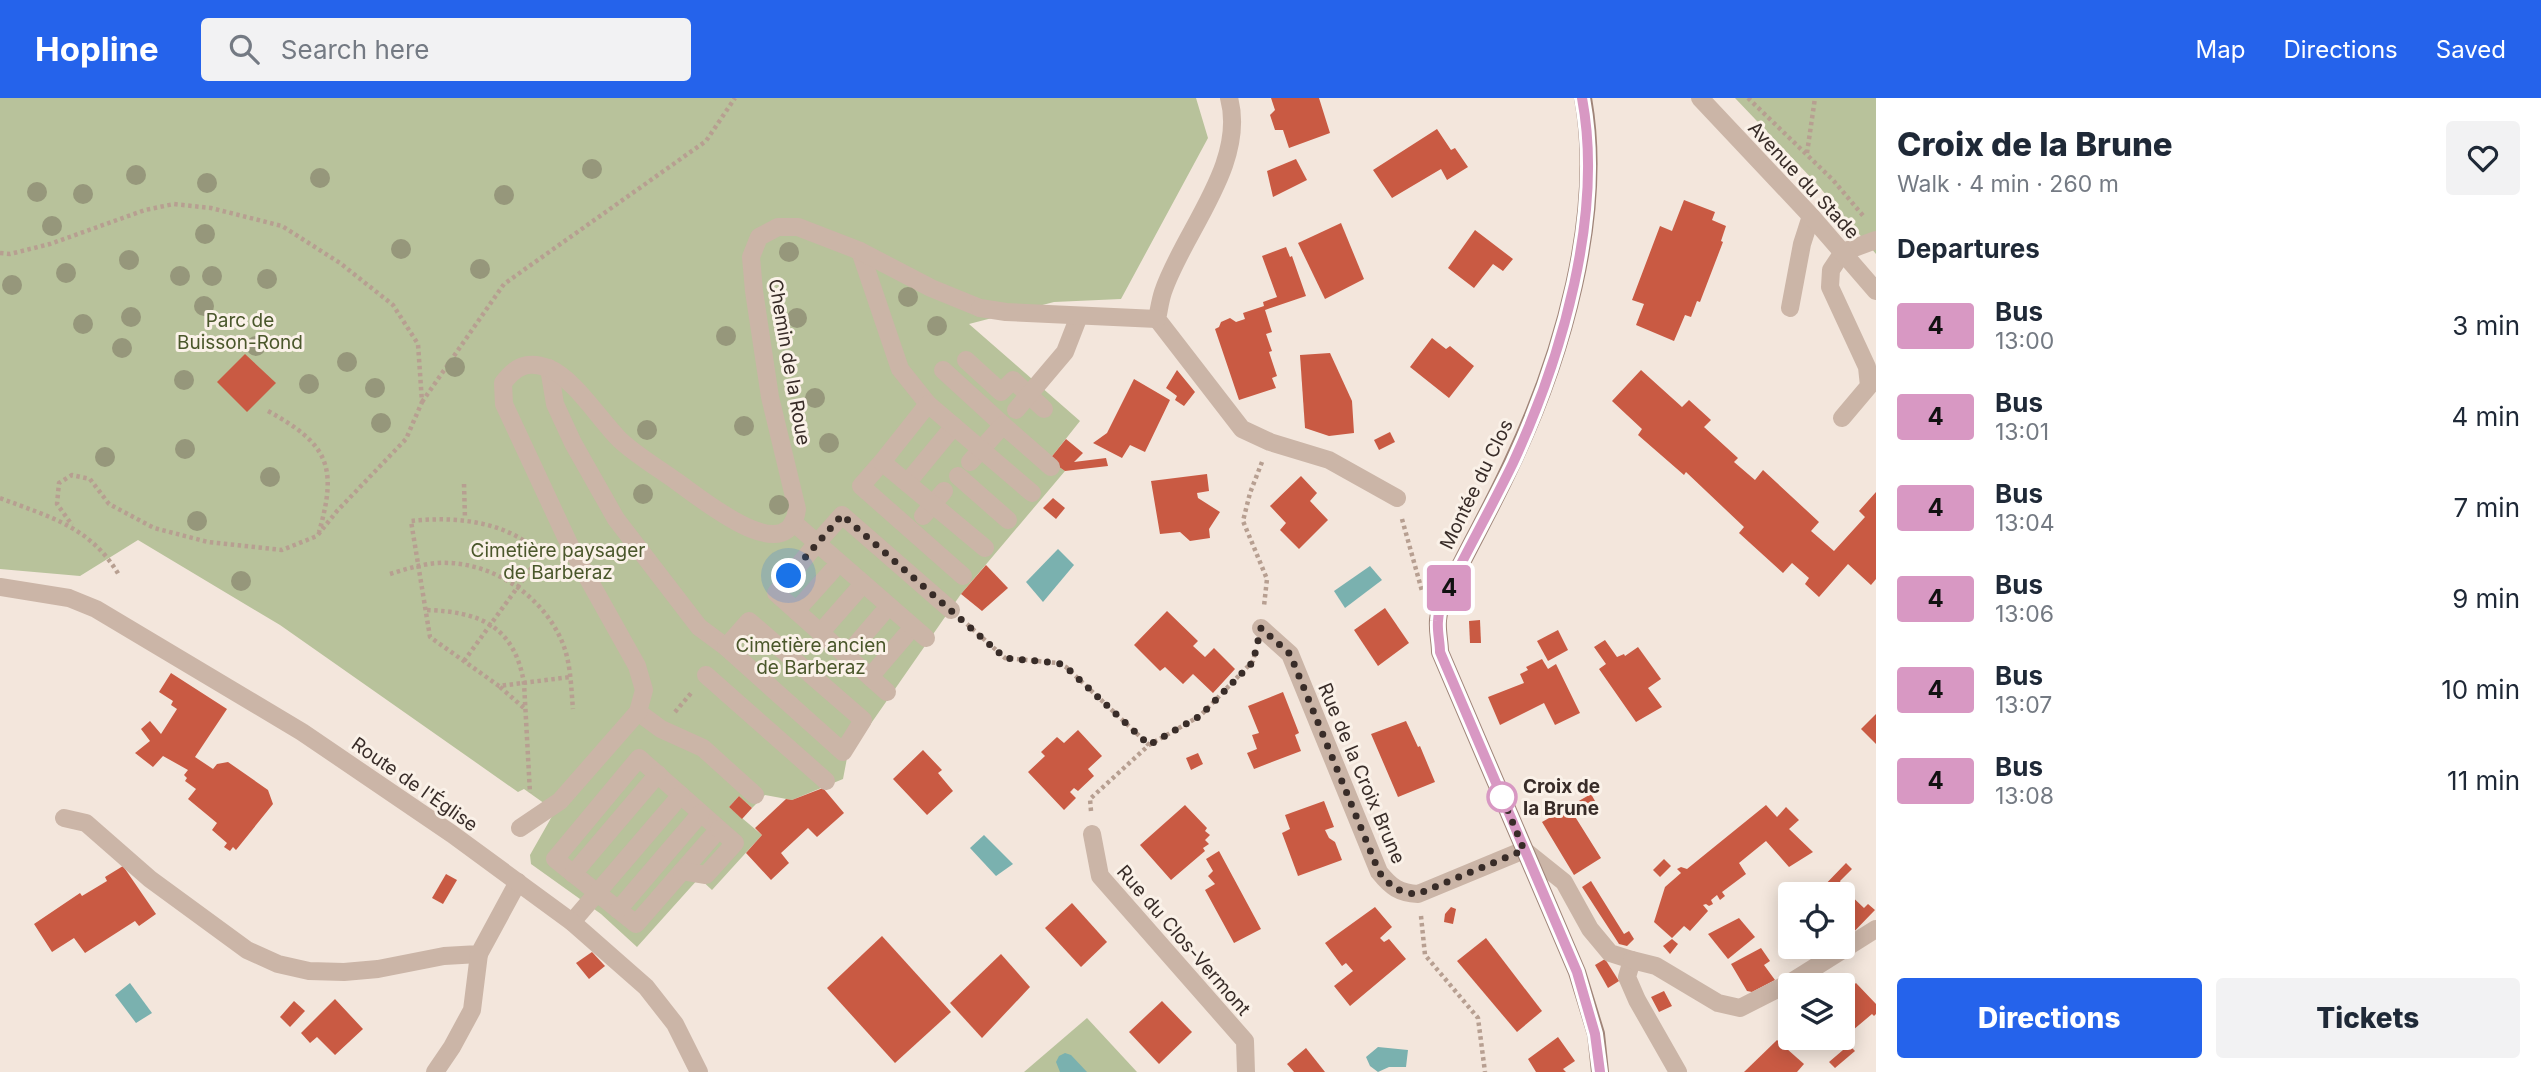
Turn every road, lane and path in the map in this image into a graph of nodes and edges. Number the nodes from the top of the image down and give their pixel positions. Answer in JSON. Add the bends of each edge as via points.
{"nodes":[{"id":1,"x":735,"y":98,"type":"edge"},
{"id":2,"x":1229,"y":98,"type":"edge"},
{"id":3,"x":1583,"y":98,"type":"edge"},
{"id":4,"x":1700,"y":98,"type":"edge"},
{"id":5,"x":1748,"y":98,"type":"edge"},
{"id":6,"x":1815,"y":98,"type":"edge"},
{"id":7,"x":1807,"y":154,"type":"junction"},
{"id":8,"x":1811,"y":216,"type":"junction"},
{"id":9,"x":1876,"y":222,"type":"edge"},
{"id":10,"x":1876,"y":240,"type":"edge"},
{"id":11,"x":860,"y":251,"type":"junction"},
{"id":12,"x":1843,"y":252,"type":"junction"},
{"id":13,"x":0,"y":253,"type":"edge"},
{"id":14,"x":1876,"y":291,"type":"edge"},
{"id":15,"x":1790,"y":308,"type":"dead end"},
{"id":16,"x":1079,"y":316,"type":"junction"},
{"id":17,"x":1157,"y":319,"type":"junction"},
{"id":18,"x":967,"y":360,"type":"dead end"},
{"id":19,"x":549,"y":368,"type":"junction"},
{"id":20,"x":943,"y":370,"type":"dead end"},
{"id":21,"x":1029,"y":395,"type":"junction"},
{"id":22,"x":422,"y":402,"type":"junction"},
{"id":23,"x":928,"y":404,"type":"junction"},
{"id":24,"x":1044,"y":409,"type":"dead end"},
{"id":25,"x":1016,"y":410,"type":"dead end"},
{"id":26,"x":268,"y":411,"type":"dead end"},
{"id":27,"x":1842,"y":418,"type":"dead end"},
{"id":28,"x":1003,"y":425,"type":"junction"},
{"id":29,"x":954,"y":426,"type":"junction"},
{"id":30,"x":1270,"y":442,"type":"junction"},
{"id":31,"x":976,"y":456,"type":"junction"},
{"id":32,"x":882,"y":462,"type":"junction"},
{"id":33,"x":1051,"y":467,"type":"dead end"},
{"id":34,"x":958,"y":476,"type":"dead end"},
{"id":35,"x":907,"y":482,"type":"junction"},
{"id":36,"x":464,"y":484,"type":"dead end"},
{"id":37,"x":1032,"y":494,"type":"dead end"},
{"id":38,"x":0,"y":498,"type":"edge"},
{"id":39,"x":1397,"y":498,"type":"joint"},
{"id":40,"x":465,"y":519,"type":"junction"},
{"id":41,"x":1008,"y":520,"type":"dead end"},
{"id":42,"x":793,"y":522,"type":"junction"},
{"id":43,"x":72,"y":525,"type":"junction"},
{"id":44,"x":911,"y":530,"type":"junction"},
{"id":45,"x":317,"y":536,"type":"junction"},
{"id":46,"x":817,"y":543,"type":"junction"},
{"id":47,"x":985,"y":548,"type":"dead end"},
{"id":48,"x":419,"y":566,"type":"junction"},
{"id":49,"x":832,"y":571,"type":"dead end"},
{"id":50,"x":390,"y":574,"type":"dead end"},
{"id":51,"x":119,"y":575,"type":"dead end"},
{"id":52,"x":963,"y":576,"type":"dead end"},
{"id":53,"x":863,"y":584,"type":"junction"},
{"id":54,"x":518,"y":586,"type":"junction"},
{"id":55,"x":0,"y":587,"type":"edge"},
{"id":56,"x":54,"y":595,"type":"junction"},
{"id":57,"x":0,"y":598,"type":"edge"},
{"id":58,"x":426,"y":610,"type":"junction"},
{"id":59,"x":951,"y":610,"type":"joint"},
{"id":60,"x":796,"y":611,"type":"junction"},
{"id":61,"x":882,"y":614,"type":"dead end"},
{"id":62,"x":1438,"y":620,"type":"junction"},
{"id":63,"x":490,"y":625,"type":"junction"},
{"id":64,"x":1261,"y":628,"type":"junction"},
{"id":65,"x":820,"y":633,"type":"junction"},
{"id":66,"x":906,"y":635,"type":"dead end"},
{"id":67,"x":926,"y":638,"type":"dead end"},
{"id":68,"x":723,"y":644,"type":"junction"},
{"id":69,"x":846,"y":656,"type":"junction"},
{"id":70,"x":464,"y":661,"type":"junction"},
{"id":71,"x":706,"y":676,"type":"joint"},
{"id":72,"x":570,"y":677,"type":"junction"},
{"id":73,"x":870,"y":677,"type":"junction"},
{"id":74,"x":524,"y":683,"type":"junction"},
{"id":75,"x":499,"y":686,"type":"junction"},
{"id":76,"x":887,"y":692,"type":"dead end"},
{"id":77,"x":573,"y":709,"type":"dead end"},
{"id":78,"x":525,"y":710,"type":"junction"},
{"id":79,"x":638,"y":712,"type":"junction"},
{"id":80,"x":670,"y":718,"type":"dead end"},
{"id":81,"x":1149,"y":745,"type":"junction"},
{"id":82,"x":657,"y":774,"type":"junction"},
{"id":83,"x":826,"y":781,"type":"dead end"},
{"id":84,"x":681,"y":795,"type":"junction"},
{"id":85,"x":755,"y":795,"type":"dead end"},
{"id":86,"x":596,"y":810,"type":"junction"},
{"id":87,"x":701,"y":813,"type":"junction"},
{"id":88,"x":64,"y":818,"type":"dead end"},
{"id":89,"x":614,"y":825,"type":"junction"},
{"id":90,"x":520,"y":828,"type":"joint"},
{"id":91,"x":1092,"y":834,"type":"joint"},
{"id":92,"x":638,"y":845,"type":"junction"},
{"id":93,"x":1524,"y":850,"type":"junction"},
{"id":94,"x":659,"y":863,"type":"junction"},
{"id":95,"x":573,"y":874,"type":"junction"},
{"id":96,"x":679,"y":874,"type":"junction"},
{"id":97,"x":518,"y":882,"type":"junction"},
{"id":98,"x":596,"y":893,"type":"junction"},
{"id":99,"x":1418,"y":894,"type":"junction"},
{"id":100,"x":618,"y":910,"type":"junction"},
{"id":101,"x":572,"y":922,"type":"junction"},
{"id":102,"x":1876,"y":929,"type":"edge"},
{"id":103,"x":479,"y":954,"type":"junction"},
{"id":104,"x":1632,"y":960,"type":"junction"},
{"id":105,"x":435,"y":1072,"type":"edge"},
{"id":106,"x":699,"y":1072,"type":"edge"},
{"id":107,"x":1246,"y":1072,"type":"edge"},
{"id":108,"x":1485,"y":1072,"type":"edge"},
{"id":109,"x":1600,"y":1072,"type":"edge"},
{"id":110,"x":1678,"y":1072,"type":"edge"}],
"edges":[{"from":1,"to":22,"type":"path","via":[[706,141],[504,285]]},
{"from":2,"to":17,"type":"street","via":[[1233,131],[1224,164],[1163,293]]},
{"from":3,"to":62,"type":"main road","name":"Montée du Clos","via":[[1586,206],[1575,281],[1531,419],[1448,590]]},
{"from":4,"to":8,"type":"street","name":"Avenue du Stade"},
{"from":5,"to":7,"type":"path"},
{"from":6,"to":7,"type":"path"},
{"from":7,"to":9,"type":"path","via":[[1864,217]]},
{"from":8,"to":12,"type":"street","name":"Avenue du Stade"},
{"from":8,"to":15,"type":"street","via":[[1801,244]]},
{"from":10,"to":12,"type":"street"},
{"from":11,"to":16,"type":"street","name":"Chemin de la Roue","via":[[931,289],[980,308]]},
{"from":11,"to":23,"type":"street","via":[[900,369]]},
{"from":11,"to":42,"type":"street","name":"Chemin de la Roue","via":[[798,227],[778,227],[759,237],[751,257],[770,397],[797,509]]},
{"from":12,"to":14,"type":"street","name":"Avenue du Stade"},
{"from":12,"to":27,"type":"street","via":[[1831,270],[1830,287],[1867,367],[1869,386]]},
{"from":13,"to":22,"type":"path","via":[[50,244],[174,204],[282,226],[359,276],[393,305],[418,344]]},
{"from":16,"to":17,"type":"street","name":"Chemin de la Roue"},
{"from":16,"to":21,"type":"street","via":[[1065,352]]},
{"from":17,"to":30,"type":"street","via":[[1242,429]]},
{"from":18,"to":21,"type":"street","via":[[1001,392],[1013,380]]},
{"from":19,"to":42,"type":"street","via":[[564,378],[622,442],[736,524],[762,534],[783,531]]},
{"from":19,"to":68,"type":"street","via":[[555,404],[616,519],[699,627]]},
{"from":19,"to":79,"type":"street","via":[[530,363],[514,368],[503,383],[504,404],[571,548],[637,666],[644,690]]},
{"from":20,"to":28,"type":"street"},
{"from":21,"to":24,"type":"street"},
{"from":21,"to":25,"type":"street"},
{"from":22,"to":45,"type":"path","via":[[406,439]]},
{"from":23,"to":29,"type":"street"},
{"from":23,"to":32,"type":"street"},
{"from":26,"to":45,"type":"path","via":[[298,428],[320,450],[328,482]]},
{"from":28,"to":31,"type":"street"},
{"from":28,"to":33,"type":"street"},
{"from":29,"to":31,"type":"street"},
{"from":29,"to":35,"type":"street"},
{"from":30,"to":39,"type":"street","via":[[1329,460]]},
{"from":30,"to":64,"type":"path","via":[[1243,521],[1267,579]]},
{"from":31,"to":37,"type":"street"},
{"from":32,"to":35,"type":"street"},
{"from":32,"to":44,"type":"street","via":[[861,486]]},
{"from":34,"to":41,"type":"street"},
{"from":35,"to":44,"type":"street"},
{"from":36,"to":40,"type":"path"},
{"from":38,"to":43,"type":"path"},
{"from":39,"to":62,"type":"path","via":[[1421,588]]},
{"from":40,"to":48,"type":"path","via":[[411,521]]},
{"from":40,"to":54,"type":"path","via":[[529,542],[541,555]]},
{"from":42,"to":46,"type":"street"},
{"from":43,"to":45,"type":"path","via":[[57,504],[59,484],[72,475],[90,479],[109,504],[154,528],[197,539],[282,550]]},
{"from":43,"to":51,"type":"path","via":[[109,557]]},
{"from":44,"to":46,"type":"street","via":[[842,515]]},
{"from":44,"to":47,"type":"street"},
{"from":44,"to":52,"type":"street"},
{"from":44,"to":59,"type":"street"},
{"from":46,"to":53,"type":"street"},
{"from":46,"to":60,"type":"street","via":[[776,593]]},
{"from":48,"to":50,"type":"path"},
{"from":48,"to":54,"type":"path","via":[[467,566]]},
{"from":48,"to":58,"type":"path"},
{"from":49,"to":60,"type":"street"},
{"from":53,"to":65,"type":"street"},
{"from":53,"to":67,"type":"street"},
{"from":54,"to":63,"type":"path"},
{"from":54,"to":72,"type":"path","via":[[557,632]]},
{"from":55,"to":56,"type":"street","name":"Route de l'Église"},
{"from":56,"to":57,"type":"street","name":"Route de l'Église"},
{"from":56,"to":97,"type":"street","name":"Route de l'Église","via":[[120,622],[302,732]]},
{"from":58,"to":63,"type":"path","via":[[457,611]]},
{"from":58,"to":70,"type":"path","via":[[430,637]]},
{"from":59,"to":81,"type":"path","via":[[1005,658],[1066,667]]},
{"from":60,"to":65,"type":"street"},
{"from":61,"to":69,"type":"street"},
{"from":62,"to":93,"type":"main road","name":"Montée du Clos","via":[[1440,652]]},
{"from":63,"to":70,"type":"path"},
{"from":63,"to":74,"type":"path","via":[[513,651]]},
{"from":64,"to":81,"type":"path","via":[[1253,662],[1200,716]]},
{"from":64,"to":99,"type":"street","name":"Rue de la Croix Brune","via":[[1290,654],[1379,872],[1391,887]]},
{"from":65,"to":69,"type":"street"},
{"from":66,"to":73,"type":"street"},
{"from":68,"to":68,"type":"street","via":[[750,621],[863,720],[843,752]]},
{"from":69,"to":73,"type":"street"},
{"from":70,"to":75,"type":"path"},
{"from":71,"to":80,"type":"path"},
{"from":71,"to":83,"type":"street"},
{"from":72,"to":74,"type":"path"},
{"from":72,"to":77,"type":"path"},
{"from":73,"to":76,"type":"street"},
{"from":74,"to":75,"type":"path"},
{"from":74,"to":78,"type":"path"},
{"from":75,"to":78,"type":"path"},
{"from":78,"to":90,"type":"path","via":[[530,793]]},
{"from":79,"to":85,"type":"street","via":[[661,729],[703,748]]},
{"from":79,"to":90,"type":"street","via":[[559,800]]},
{"from":81,"to":91,"type":"path","via":[[1090,799]]},
{"from":82,"to":84,"type":"street"},
{"from":82,"to":86,"type":"street","via":[[639,758]]},
{"from":82,"to":89,"type":"street"},
{"from":84,"to":87,"type":"street"},
{"from":84,"to":92,"type":"street"},
{"from":86,"to":89,"type":"street"},
{"from":86,"to":95,"type":"street","via":[[555,859]]},
{"from":87,"to":94,"type":"street"},
{"from":87,"to":96,"type":"street","via":[[735,843],[706,875]]},
{"from":88,"to":103,"type":"street","via":[[86,823],[150,879],[247,950],[278,964],[344,972]]},
{"from":89,"to":92,"type":"street"},
{"from":89,"to":95,"type":"street"},
{"from":91,"to":107,"type":"street","name":"Rue du Clos-Vermont","via":[[1100,876],[1245,1041]]},
{"from":92,"to":94,"type":"street"},
{"from":92,"to":98,"type":"street"},
{"from":93,"to":99,"type":"street"},
{"from":93,"to":104,"type":"street","via":[[1564,882],[1590,929],[1610,953]]},
{"from":93,"to":109,"type":"main road","name":"Montée du Clos","via":[[1577,972],[1595,1034]]},
{"from":94,"to":96,"type":"street"},
{"from":94,"to":100,"type":"street"},
{"from":95,"to":98,"type":"street"},
{"from":96,"to":100,"type":"street","via":[[636,924]]},
{"from":97,"to":101,"type":"street","name":"Route de l'Église"},
{"from":97,"to":103,"type":"street"},
{"from":98,"to":100,"type":"street"},
{"from":98,"to":101,"type":"street"},
{"from":99,"to":108,"type":"path","via":[[1425,955],[1478,1018]]},
{"from":101,"to":106,"type":"street","name":"Route de l'Église","via":[[646,986],[675,1024]]},
{"from":102,"to":104,"type":"street","via":[[1740,1008],[1718,1003],[1656,966]]},
{"from":103,"to":105,"type":"street","via":[[472,1010]]},
{"from":104,"to":110,"type":"street","via":[[1628,977],[1637,1000]]}]}
